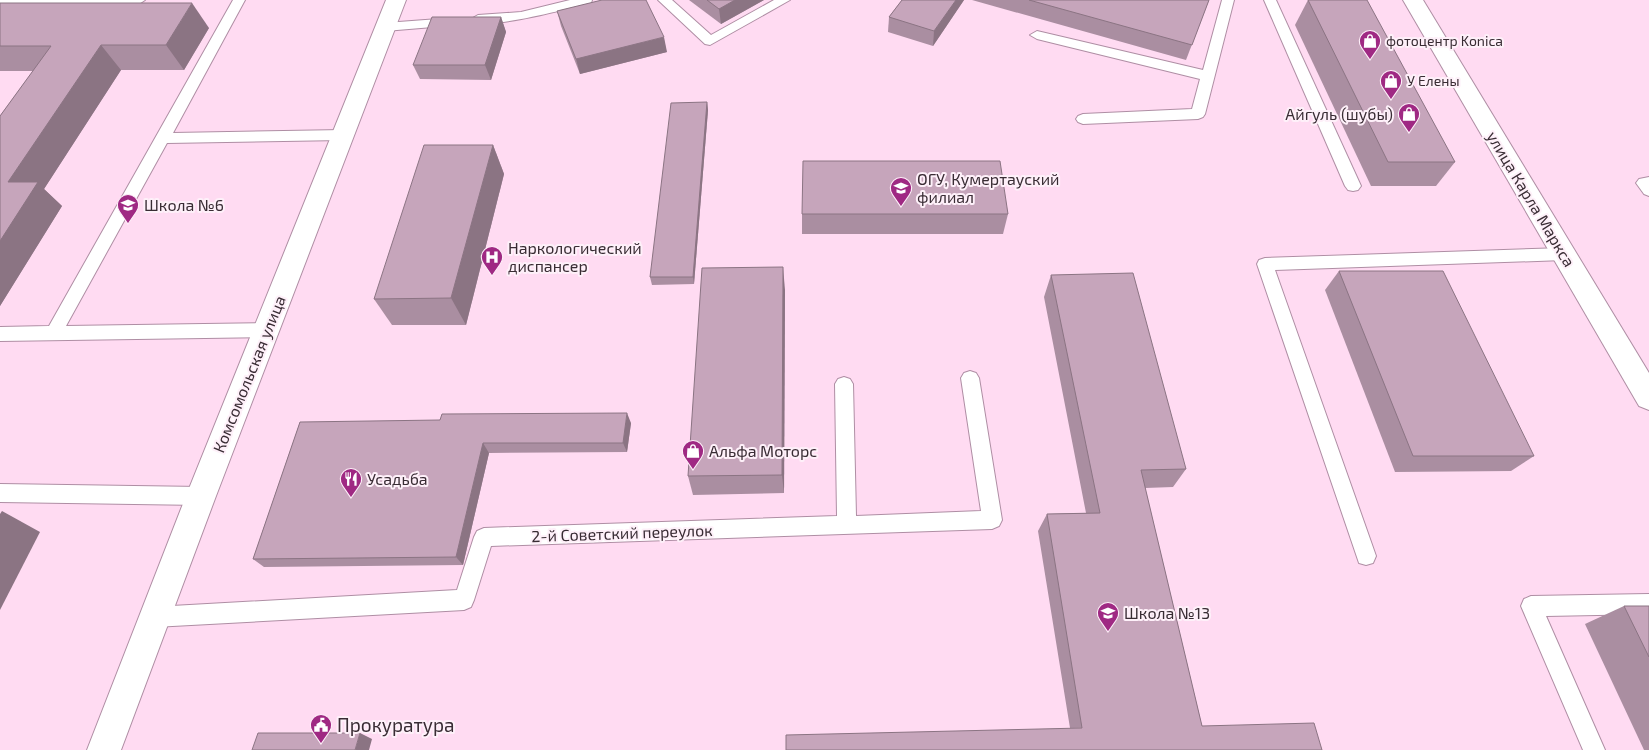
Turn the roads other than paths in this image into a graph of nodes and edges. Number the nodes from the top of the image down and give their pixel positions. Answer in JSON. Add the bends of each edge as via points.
{"nodes":[{"id":1,"x":139,"y":0,"type":"edge"},
{"id":2,"x":239,"y":0,"type":"edge"},
{"id":3,"x":396,"y":0,"type":"edge"},
{"id":4,"x":586,"y":0,"type":"edge"},
{"id":5,"x":664,"y":0,"type":"edge"},
{"id":6,"x":784,"y":0,"type":"edge"},
{"id":7,"x":1228,"y":0,"type":"edge"},
{"id":8,"x":1270,"y":0,"type":"edge"},
{"id":9,"x":1413,"y":0,"type":"edge"},
{"id":10,"x":0,"y":2,"type":"edge"},
{"id":11,"x":385,"y":27,"type":"junction"},
{"id":12,"x":1037,"y":35,"type":"dead end"},
{"id":13,"x":1208,"y":76,"type":"junction"},
{"id":14,"x":1083,"y":120,"type":"dead end"},
{"id":15,"x":343,"y":135,"type":"junction"},
{"id":16,"x":162,"y":138,"type":"junction"},
{"id":17,"x":1649,"y":182,"type":"edge"},
{"id":18,"x":1353,"y":186,"type":"dead end"},
{"id":19,"x":1649,"y":190,"type":"edge"},
{"id":20,"x":1564,"y":254,"type":"junction"},
{"id":21,"x":266,"y":330,"type":"junction"},
{"id":22,"x":54,"y":333,"type":"junction"},
{"id":23,"x":0,"y":334,"type":"edge"},
{"id":24,"x":970,"y":378,"type":"dead end"},
{"id":25,"x":844,"y":384,"type":"dead end"},
{"id":26,"x":1649,"y":398,"type":"edge"},
{"id":27,"x":0,"y":493,"type":"edge"},
{"id":28,"x":200,"y":496,"type":"junction"},
{"id":29,"x":847,"y":526,"type":"junction"},
{"id":30,"x":1366,"y":556,"type":"dead end"},
{"id":31,"x":1649,"y":604,"type":"edge"},
{"id":32,"x":154,"y":617,"type":"junction"},
{"id":33,"x":104,"y":750,"type":"edge"},
{"id":34,"x":1594,"y":750,"type":"edge"}],
"edges":[{"from":1,"to":10,"type":"lane"},
{"from":2,"to":16,"type":"lane"},
{"from":3,"to":11,"type":"street","name":"Комсомольская улица"},
{"from":4,"to":11,"type":"lane","via":[[520,16]]},
{"from":5,"to":6,"type":"lane","via":[[710,41]]},
{"from":7,"to":13,"type":"lane"},
{"from":8,"to":18,"type":"lane"},
{"from":9,"to":20,"type":"street","name":"улица Карла Маркса"},
{"from":11,"to":15,"type":"street","name":"Комсомольская улица"},
{"from":12,"to":13,"type":"lane"},
{"from":13,"to":14,"type":"lane","via":[[1198,114]]},
{"from":15,"to":16,"type":"lane"},
{"from":15,"to":21,"type":"street","name":"Комсомольская улица"},
{"from":16,"to":22,"type":"lane"},
{"from":17,"to":19,"type":"lane","via":[[1644,182]]},
{"from":20,"to":26,"type":"street","name":"улица Карла Маркса"},
{"from":20,"to":30,"type":"lane","via":[[1265,264]]},
{"from":21,"to":22,"type":"lane"},
{"from":21,"to":28,"type":"street","name":"Комсомольская улица"},
{"from":22,"to":23,"type":"lane"},
{"from":24,"to":29,"type":"lane","name":"2-й Советский переулок","via":[[992,520]]},
{"from":25,"to":29,"type":"lane"},
{"from":27,"to":28,"type":"lane"},
{"from":28,"to":32,"type":"street","name":"Комсомольская улица"},
{"from":29,"to":32,"type":"lane","name":"2-й Советский переулок","via":[[484,537],[464,600]]},
{"from":31,"to":34,"type":"lane","via":[[1531,606]]},
{"from":32,"to":33,"type":"street","name":"Комсомольская улица"}]}
